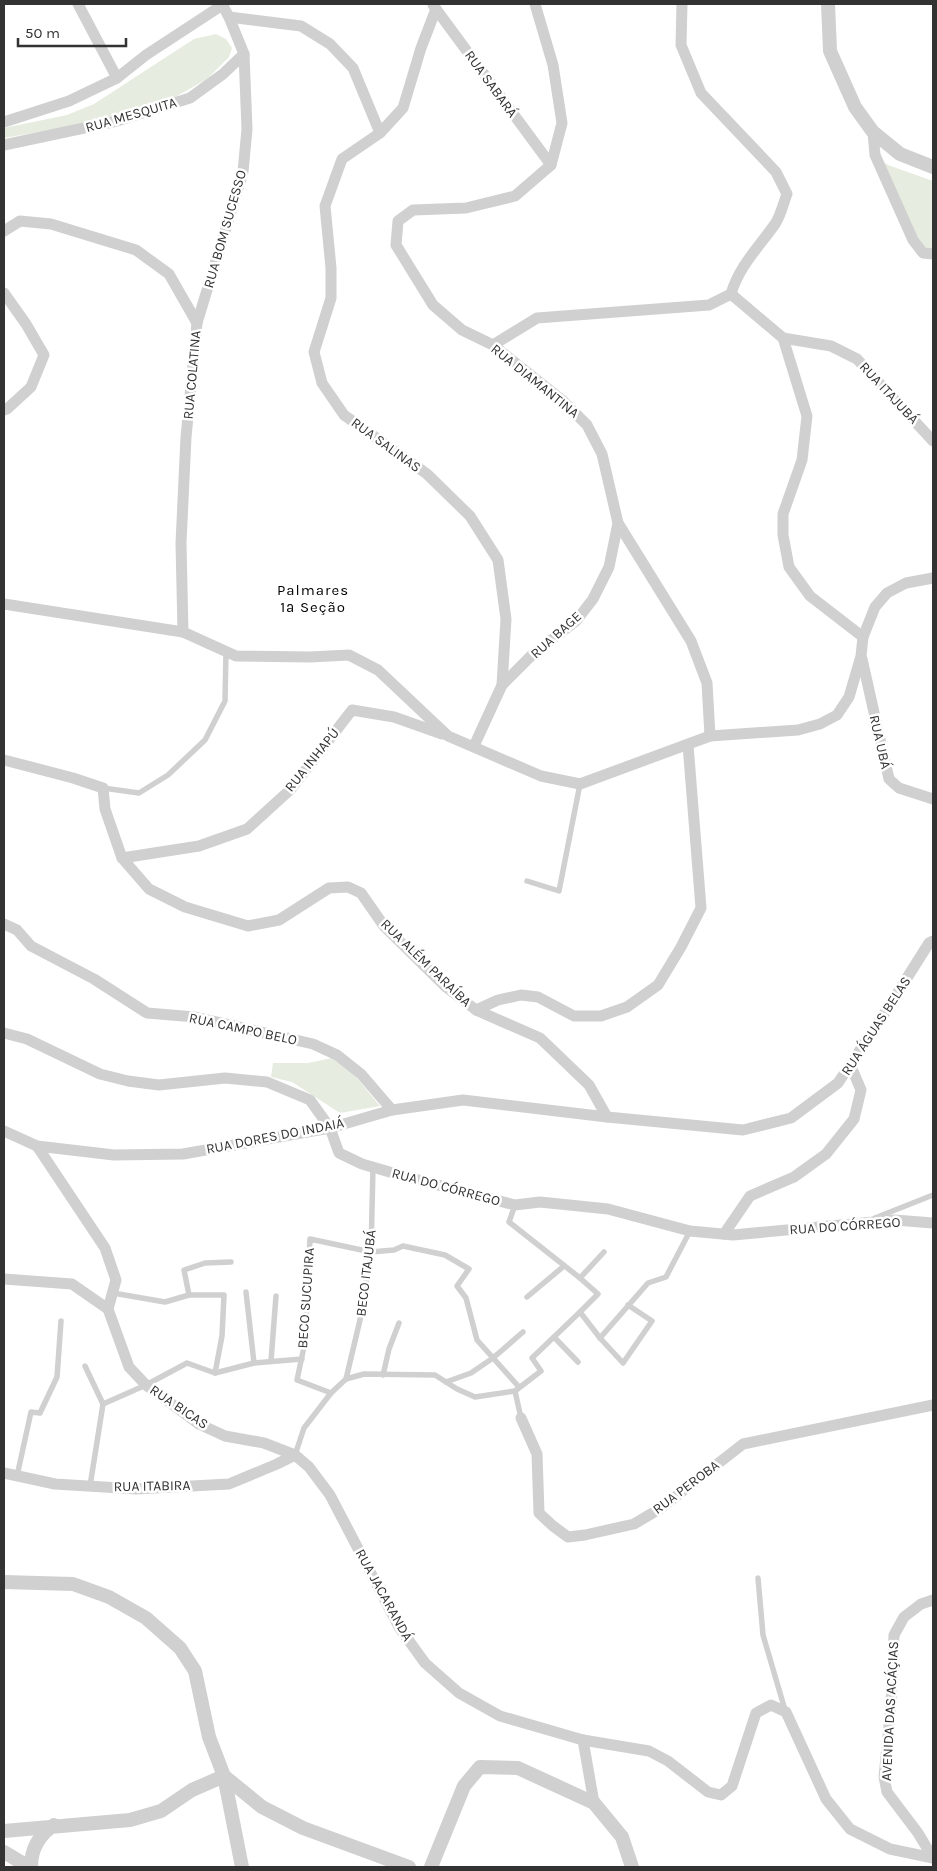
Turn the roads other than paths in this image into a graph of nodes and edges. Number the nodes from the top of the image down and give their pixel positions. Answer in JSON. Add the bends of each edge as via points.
{"nodes":[{"id":1,"x":78,"y":4,"type":"edge"},
{"id":2,"x":535,"y":4,"type":"edge"},
{"id":3,"x":682,"y":4,"type":"edge"},
{"id":4,"x":828,"y":4,"type":"edge"},
{"id":5,"x":224,"y":5,"type":"edge"},
{"id":6,"x":434,"y":6,"type":"edge"},
{"id":7,"x":229,"y":17,"type":"junction"},
{"id":8,"x":244,"y":54,"type":"junction"},
{"id":9,"x":117,"y":78,"type":"junction"},
{"id":10,"x":4,"y":122,"type":"edge"},
{"id":11,"x":873,"y":132,"type":"junction"},
{"id":12,"x":380,"y":133,"type":"junction"},
{"id":13,"x":4,"y":145,"type":"edge"},
{"id":14,"x":550,"y":165,"type":"junction"},
{"id":15,"x":933,"y":167,"type":"edge"},
{"id":16,"x":4,"y":231,"type":"edge"},
{"id":17,"x":933,"y":254,"type":"edge"},
{"id":18,"x":4,"y":293,"type":"edge"},
{"id":19,"x":731,"y":294,"type":"junction"},
{"id":20,"x":197,"y":324,"type":"junction"},
{"id":21,"x":783,"y":338,"type":"junction"},
{"id":22,"x":493,"y":345,"type":"junction"},
{"id":23,"x":4,"y":410,"type":"edge"},
{"id":24,"x":931,"y":435,"type":"edge"},
{"id":25,"x":618,"y":523,"type":"junction"},
{"id":26,"x":933,"y":578,"type":"edge"},
{"id":27,"x":4,"y":604,"type":"edge"},
{"id":28,"x":183,"y":632,"type":"junction"},
{"id":29,"x":862,"y":637,"type":"junction"},
{"id":30,"x":226,"y":652,"type":"junction"},
{"id":31,"x":861,"y":656,"type":"junction"},
{"id":32,"x":502,"y":684,"type":"junction"},
{"id":33,"x":448,"y":736,"type":"junction"},
{"id":34,"x":710,"y":736,"type":"junction"},
{"id":35,"x":688,"y":745,"type":"junction"},
{"id":36,"x":474,"y":746,"type":"junction"},
{"id":37,"x":4,"y":760,"type":"edge"},
{"id":38,"x":580,"y":784,"type":"junction"},
{"id":39,"x":102,"y":788,"type":"junction"},
{"id":40,"x":933,"y":799,"type":"edge"},
{"id":41,"x":122,"y":858,"type":"junction"},
{"id":42,"x":527,"y":880,"type":"dead end"},
{"id":43,"x":4,"y":924,"type":"edge"},
{"id":44,"x":933,"y":941,"type":"edge"},
{"id":45,"x":476,"y":1010,"type":"junction"},
{"id":46,"x":4,"y":1033,"type":"edge"},
{"id":47,"x":850,"y":1064,"type":"junction"},
{"id":48,"x":392,"y":1110,"type":"junction"},
{"id":49,"x":607,"y":1117,"type":"junction"},
{"id":50,"x":330,"y":1128,"type":"junction"},
{"id":51,"x":4,"y":1131,"type":"edge"},
{"id":52,"x":37,"y":1146,"type":"junction"},
{"id":53,"x":373,"y":1167,"type":"junction"},
{"id":54,"x":933,"y":1195,"type":"edge"},
{"id":55,"x":515,"y":1205,"type":"junction"},
{"id":56,"x":862,"y":1223,"type":"junction"},
{"id":57,"x":933,"y":1223,"type":"edge"},
{"id":58,"x":690,"y":1231,"type":"junction"},
{"id":59,"x":724,"y":1234,"type":"junction"},
{"id":60,"x":371,"y":1252,"type":"junction"},
{"id":61,"x":604,"y":1252,"type":"dead end"},
{"id":62,"x":231,"y":1262,"type":"dead end"},
{"id":63,"x":564,"y":1266,"type":"junction"},
{"id":64,"x":580,"y":1278,"type":"junction"},
{"id":65,"x":4,"y":1279,"type":"edge"},
{"id":66,"x":246,"y":1292,"type":"dead end"},
{"id":67,"x":113,"y":1293,"type":"junction"},
{"id":68,"x":189,"y":1295,"type":"junction"},
{"id":69,"x":276,"y":1296,"type":"dead end"},
{"id":70,"x":527,"y":1297,"type":"dead end"},
{"id":71,"x":628,"y":1305,"type":"junction"},
{"id":72,"x":108,"y":1309,"type":"junction"},
{"id":73,"x":580,"y":1312,"type":"junction"},
{"id":74,"x":61,"y":1321,"type":"dead end"},
{"id":75,"x":399,"y":1323,"type":"dead end"},
{"id":76,"x":523,"y":1332,"type":"dead end"},
{"id":77,"x":554,"y":1337,"type":"junction"},
{"id":78,"x":600,"y":1338,"type":"junction"},
{"id":79,"x":493,"y":1358,"type":"junction"},
{"id":80,"x":302,"y":1359,"type":"junction"},
{"id":81,"x":271,"y":1361,"type":"junction"},
{"id":82,"x":578,"y":1362,"type":"dead end"},
{"id":83,"x":254,"y":1363,"type":"junction"},
{"id":84,"x":84,"y":1366,"type":"dead end"},
{"id":85,"x":215,"y":1373,"type":"junction"},
{"id":86,"x":384,"y":1375,"type":"junction"},
{"id":87,"x":346,"y":1378,"type":"junction"},
{"id":88,"x":446,"y":1382,"type":"junction"},
{"id":89,"x":146,"y":1385,"type":"junction"},
{"id":90,"x":517,"y":1389,"type":"junction"},
{"id":91,"x":332,"y":1393,"type":"junction"},
{"id":92,"x":103,"y":1404,"type":"junction"},
{"id":93,"x":933,"y":1405,"type":"edge"},
{"id":94,"x":521,"y":1418,"type":"joint"},
{"id":95,"x":295,"y":1455,"type":"junction"},
{"id":96,"x":4,"y":1473,"type":"edge"},
{"id":97,"x":16,"y":1476,"type":"junction"},
{"id":98,"x":90,"y":1486,"type":"junction"},
{"id":99,"x":758,"y":1578,"type":"dead end"},
{"id":100,"x":4,"y":1582,"type":"edge"},
{"id":101,"x":933,"y":1600,"type":"edge"},
{"id":102,"x":786,"y":1712,"type":"junction"},
{"id":103,"x":583,"y":1740,"type":"junction"},
{"id":104,"x":224,"y":1776,"type":"junction"},
{"id":105,"x":594,"y":1802,"type":"junction"},
{"id":106,"x":54,"y":1825,"type":"junction"},
{"id":107,"x":4,"y":1831,"type":"edge"},
{"id":108,"x":4,"y":1852,"type":"edge"},
{"id":109,"x":933,"y":1858,"type":"edge"},
{"id":110,"x":30,"y":1867,"type":"edge"},
{"id":111,"x":242,"y":1867,"type":"edge"},
{"id":112,"x":409,"y":1867,"type":"edge"},
{"id":113,"x":431,"y":1867,"type":"edge"},
{"id":114,"x":632,"y":1867,"type":"edge"}],
"edges":[{"from":1,"to":9,"type":"street"},
{"from":2,"to":14,"type":"street","via":[[553,65],[562,123]]},
{"from":3,"to":19,"type":"street","via":[[681,45],[701,93],[776,172],[787,194],[776,222],[741,269]]},
{"from":4,"to":11,"type":"street","via":[[830,51],[855,107]]},
{"from":5,"to":7,"type":"street","name":"RUA BOM SUCESSO"},
{"from":5,"to":9,"type":"street"},
{"from":6,"to":12,"type":"street","name":"RUA SALINAS","via":[[403,108]]},
{"from":6,"to":14,"type":"street","name":"RUA SABARÁ"},
{"from":7,"to":8,"type":"street","name":"RUA BOM SUCESSO"},
{"from":7,"to":12,"type":"street","via":[[301,26],[330,44],[352,68]]},
{"from":8,"to":13,"type":"street","name":"RUA MESQUITA","via":[[190,98],[118,121]]},
{"from":8,"to":20,"type":"street","name":"RUA BOM SUCESSO","via":[[248,129],[243,172]]},
{"from":9,"to":10,"type":"street","via":[[69,101]]},
{"from":11,"to":15,"type":"street","via":[[900,154]]},
{"from":11,"to":17,"type":"street","via":[[875,155],[913,240],[923,253]]},
{"from":12,"to":32,"type":"street","name":"RUA SALINAS","via":[[342,159],[325,206],[331,298],[314,352],[322,383],[344,415],[427,474],[470,516],[498,560],[506,619]]},
{"from":14,"to":22,"type":"street","name":"RUA DIAMANTINA","via":[[515,196],[466,208],[413,210],[398,220],[396,245],[433,305],[462,330]]},
{"from":16,"to":20,"type":"street","name":"RUA COLATINA","via":[[20,221],[51,224],[136,250],[168,274]]},
{"from":18,"to":23,"type":"street","via":[[44,355],[31,387]]},
{"from":19,"to":21,"type":"street"},
{"from":19,"to":22,"type":"street","via":[[709,305],[537,318]]},
{"from":20,"to":28,"type":"street","name":"RUA COLATINA","via":[[186,437],[181,544]]},
{"from":21,"to":24,"type":"street","name":"RUA ITAJUBÁ","via":[[831,346],[857,359]]},
{"from":21,"to":29,"type":"street","via":[[807,416],[802,460],[783,514],[789,567],[810,596]]},
{"from":22,"to":25,"type":"street","name":"RUA DIAMANTINA","via":[[588,425],[602,454]]},
{"from":25,"to":32,"type":"street","name":"RUA BAGE","via":[[609,568],[593,599],[576,621],[533,654]]},
{"from":25,"to":34,"type":"street","name":"RUA DIAMANTINA","via":[[691,641],[707,684]]},
{"from":26,"to":29,"type":"street","via":[[906,582],[887,593],[875,607]]},
{"from":27,"to":28,"type":"street"},
{"from":28,"to":30,"type":"street"},
{"from":29,"to":31,"type":"street"},
{"from":30,"to":33,"type":"street","via":[[236,656],[349,655],[378,670]]},
{"from":30,"to":39,"type":"lane","via":[[225,700],[205,740],[168,775],[139,793]]},
{"from":31,"to":34,"type":"street","via":[[849,697],[837,715],[798,730]]},
{"from":31,"to":40,"type":"street","name":"RUA UBÁ","via":[[889,779],[899,788]]},
{"from":32,"to":36,"type":"street","name":"RUA SALINAS"},
{"from":33,"to":36,"type":"street"},
{"from":33,"to":41,"type":"street","name":"RUA INHAPÚ","via":[[394,717],[352,710],[291,789],[247,829],[199,846]]},
{"from":34,"to":35,"type":"street"},
{"from":35,"to":38,"type":"street"},
{"from":35,"to":45,"type":"street","via":[[701,908],[658,985],[627,1007],[601,1016],[574,1016],[538,997],[521,995],[498,1000]]},
{"from":36,"to":38,"type":"street","via":[[541,776]]},
{"from":37,"to":39,"type":"street"},
{"from":38,"to":42,"type":"lane","via":[[558,891]]},
{"from":39,"to":41,"type":"street","name":"RUA ALÉM PARAÍBA","via":[[105,809]]},
{"from":41,"to":45,"type":"street","name":"RUA ALÉM PARAÍBA","via":[[149,889],[185,907],[248,926],[279,920],[329,888],[348,887],[361,893],[384,926],[446,987]]},
{"from":43,"to":48,"type":"street","name":"RUA CAMPO BELO","via":[[17,930],[31,946],[94,979],[147,1013],[204,1019],[313,1044],[337,1055],[361,1074]]},
{"from":44,"to":47,"type":"street","name":"RUA ÁGUAS BELAS"},
{"from":45,"to":49,"type":"street","name":"RUA ALÉM PARAÍBA","via":[[540,1038],[589,1085]]},
{"from":46,"to":50,"type":"street","name":"RUA DO CÓRREGO","via":[[28,1038],[100,1074],[128,1081],[159,1085],[225,1078],[267,1082],[310,1100]]},
{"from":47,"to":49,"type":"street","name":"RUA ÁGUAS BELAS","via":[[838,1083],[791,1118],[743,1130]]},
{"from":47,"to":59,"type":"street","via":[[861,1090],[854,1119],[826,1154],[794,1177],[750,1196]]},
{"from":48,"to":49,"type":"street","name":"RUA DORES DO INDAIÁ","via":[[463,1100]]},
{"from":48,"to":50,"type":"street","name":"RUA DORES DO INDAIÁ"},
{"from":50,"to":52,"type":"street","name":"RUA DORES DO INDAIÁ","via":[[183,1154],[114,1155]]},
{"from":50,"to":53,"type":"street","name":"RUA DO CÓRREGO","via":[[339,1154]]},
{"from":51,"to":52,"type":"street","name":"RUA DORES DO INDAIÁ"},
{"from":52,"to":67,"type":"street","via":[[105,1248],[116,1280]]},
{"from":53,"to":55,"type":"street","name":"RUA DO CÓRREGO"},
{"from":53,"to":60,"type":"lane","name":"BECO ITAJUBÁ"},
{"from":54,"to":56,"type":"lane"},
{"from":55,"to":58,"type":"street","name":"RUA DO CÓRREGO","via":[[540,1202],[608,1209]]},
{"from":55,"to":63,"type":"lane","via":[[509,1222]]},
{"from":56,"to":57,"type":"street","name":"RUA DO CÓRREGO","via":[[895,1220]]},
{"from":56,"to":59,"type":"street","name":"RUA DO CÓRREGO"},
{"from":58,"to":59,"type":"street","name":"RUA DO CÓRREGO"},
{"from":58,"to":71,"type":"lane","via":[[666,1277],[648,1282]]},
{"from":60,"to":79,"type":"lane","via":[[402,1246],[446,1255],[469,1268],[457,1286],[466,1298],[477,1340]]},
{"from":60,"to":80,"type":"lane","name":"BECO SUCUPIRA","via":[[310,1239]]},
{"from":60,"to":87,"type":"lane","name":"BECO ITAJUBÁ"},
{"from":61,"to":64,"type":"lane"},
{"from":62,"to":68,"type":"lane","via":[[205,1263],[184,1270]]},
{"from":63,"to":64,"type":"lane"},
{"from":63,"to":70,"type":"lane"},
{"from":64,"to":73,"type":"lane","via":[[598,1294]]},
{"from":65,"to":72,"type":"street","via":[[72,1284]]},
{"from":66,"to":83,"type":"lane"},
{"from":67,"to":68,"type":"lane","via":[[165,1302]]},
{"from":67,"to":72,"type":"street"},
{"from":68,"to":85,"type":"lane","via":[[224,1295],[222,1336]]},
{"from":69,"to":81,"type":"lane"},
{"from":71,"to":78,"type":"lane"},
{"from":71,"to":78,"type":"lane","via":[[652,1321],[624,1363]]},
{"from":72,"to":89,"type":"street","name":"RUA BICAS","via":[[129,1366]]},
{"from":73,"to":77,"type":"lane"},
{"from":73,"to":78,"type":"lane"},
{"from":74,"to":97,"type":"lane","via":[[57,1377],[40,1413],[31,1412]]},
{"from":75,"to":86,"type":"lane"},
{"from":76,"to":79,"type":"lane"},
{"from":77,"to":82,"type":"lane"},
{"from":77,"to":90,"type":"lane","via":[[532,1358],[541,1371]]},
{"from":79,"to":88,"type":"lane","via":[[471,1373]]},
{"from":79,"to":90,"type":"lane"},
{"from":80,"to":81,"type":"lane"},
{"from":80,"to":91,"type":"lane","name":"BECO SUCUPIRA","via":[[297,1380]]},
{"from":81,"to":83,"type":"lane"},
{"from":83,"to":85,"type":"lane"},
{"from":84,"to":92,"type":"lane"},
{"from":85,"to":89,"type":"lane","via":[[187,1364]]},
{"from":86,"to":87,"type":"lane","via":[[364,1374]]},
{"from":86,"to":88,"type":"lane","via":[[436,1375]]},
{"from":87,"to":91,"type":"lane"},
{"from":88,"to":90,"type":"lane","via":[[475,1397]]},
{"from":89,"to":92,"type":"lane"},
{"from":89,"to":95,"type":"street","name":"RUA BICAS","via":[[199,1424],[225,1436],[264,1443]]},
{"from":90,"to":94,"type":"lane"},
{"from":91,"to":95,"type":"lane","via":[[304,1428]]},
{"from":92,"to":98,"type":"lane"},
{"from":93,"to":94,"type":"street","name":"RUA PEROBA","via":[[743,1444],[661,1508],[634,1524],[568,1537],[539,1513],[537,1454]]},
{"from":95,"to":98,"type":"street","name":"RUA ITABIRA","via":[[229,1484],[136,1489]]},
{"from":95,"to":103,"type":"street","name":"RUA JACARANDÁ","via":[[309,1467],[330,1495],[399,1627],[425,1663],[459,1693],[500,1716]]},
{"from":96,"to":97,"type":"street","name":"RUA ITABIRA"},
{"from":97,"to":98,"type":"street","name":"RUA ITABIRA","via":[[55,1484]]},
{"from":99,"to":102,"type":"lane","via":[[763,1636]]},
{"from":100,"to":104,"type":"street","via":[[73,1584],[109,1597],[146,1618],[180,1648],[195,1671],[209,1737]]},
{"from":101,"to":109,"type":"street","name":"AVENIDA DAS ACÁÇIAS","via":[[921,1604],[904,1617],[894,1635],[884,1777],[887,1792]]},
{"from":102,"to":103,"type":"street","name":"RUA JACARANDÁ","via":[[771,1705],[756,1714],[732,1786],[721,1794],[708,1792],[668,1761],[649,1751]]},
{"from":102,"to":109,"type":"street","via":[[826,1799],[850,1829],[890,1849]]},
{"from":103,"to":105,"type":"street"},
{"from":104,"to":106,"type":"street","via":[[192,1790],[161,1810],[130,1820]]},
{"from":104,"to":111,"type":"street"},
{"from":104,"to":112,"type":"street","via":[[262,1807],[302,1828]]},
{"from":105,"to":113,"type":"street","via":[[518,1768],[480,1767],[464,1786]]},
{"from":105,"to":114,"type":"street","via":[[622,1838]]},
{"from":106,"to":107,"type":"street"},
{"from":106,"to":110,"type":"street","via":[[36,1844]]},
{"from":108,"to":110,"type":"street"}]}
